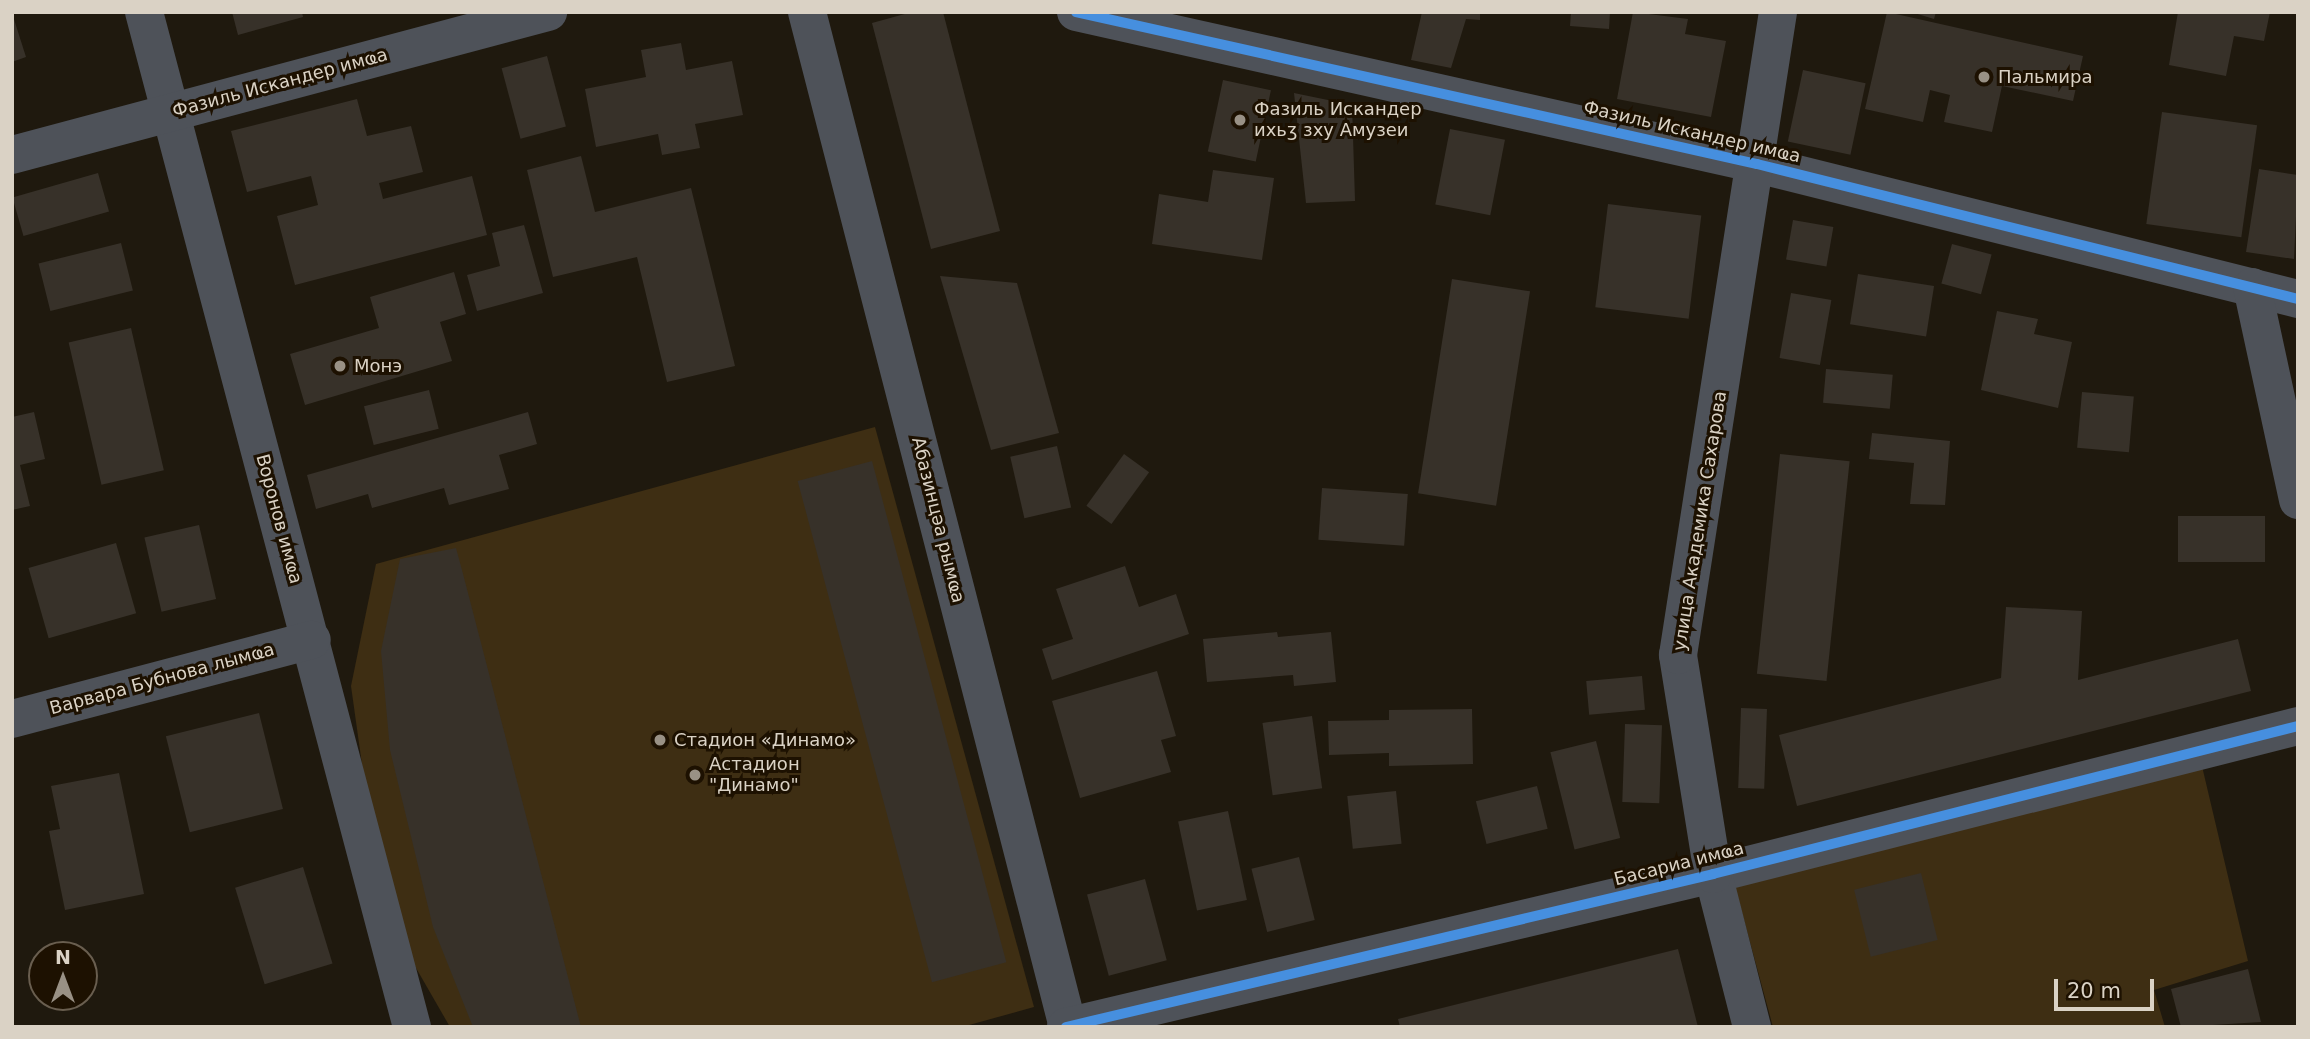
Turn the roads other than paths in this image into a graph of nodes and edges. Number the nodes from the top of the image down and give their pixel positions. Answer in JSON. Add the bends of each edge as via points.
{"nodes":[{"id":1,"x":144,"y":12,"type":"edge"},
{"id":2,"x":548,"y":12,"type":"edge"},
{"id":3,"x":807,"y":12,"type":"edge"},
{"id":4,"x":1076,"y":12,"type":"edge"},
{"id":5,"x":1779,"y":12,"type":"edge"},
{"id":6,"x":169,"y":112,"type":"junction"},
{"id":7,"x":12,"y":155,"type":"edge"},
{"id":8,"x":1757,"y":164,"type":"junction"},
{"id":9,"x":2252,"y":287,"type":"junction"},
{"id":10,"x":2298,"y":299,"type":"edge"},
{"id":11,"x":2298,"y":500,"type":"edge"},
{"id":12,"x":312,"y":639,"type":"junction"},
{"id":13,"x":12,"y":719,"type":"edge"},
{"id":14,"x":2298,"y":726,"type":"edge"},
{"id":15,"x":1713,"y":874,"type":"junction"},
{"id":16,"x":412,"y":1027,"type":"edge"},
{"id":17,"x":1068,"y":1027,"type":"edge"},
{"id":18,"x":1752,"y":1027,"type":"edge"}],
"edges":[{"from":1,"to":6,"type":"street","name":"Воронов имҩа"},
{"from":2,"to":6,"type":"street","name":"Фазиль Искандер имҩа"},
{"from":3,"to":17,"type":"street","name":"Абазинцәа рымҩа"},
{"from":4,"to":8,"type":"street","name":"Фазиль Искандер имҩа"},
{"from":5,"to":8,"type":"street","name":"улица Академика Сахарова"},
{"from":6,"to":7,"type":"street","name":"Фазиль Искандер имҩа"},
{"from":6,"to":12,"type":"street","name":"Воронов имҩа"},
{"from":8,"to":9,"type":"street","name":"Фазиль Искандер имҩа"},
{"from":8,"to":15,"type":"street","name":"улица Академика Сахарова","via":[[1678,655]]},
{"from":9,"to":10,"type":"street","name":"Фазиль Искандер имҩа"},
{"from":9,"to":11,"type":"street"},
{"from":12,"to":13,"type":"street","name":"Варвара Бубнова лымҩа"},
{"from":12,"to":16,"type":"street","name":"Воронов имҩа"},
{"from":14,"to":15,"type":"street","name":"Басариа имҩа"},
{"from":15,"to":17,"type":"street","name":"Басариа имҩа"},
{"from":15,"to":18,"type":"street","name":"улица Академика Сахарова"}]}
